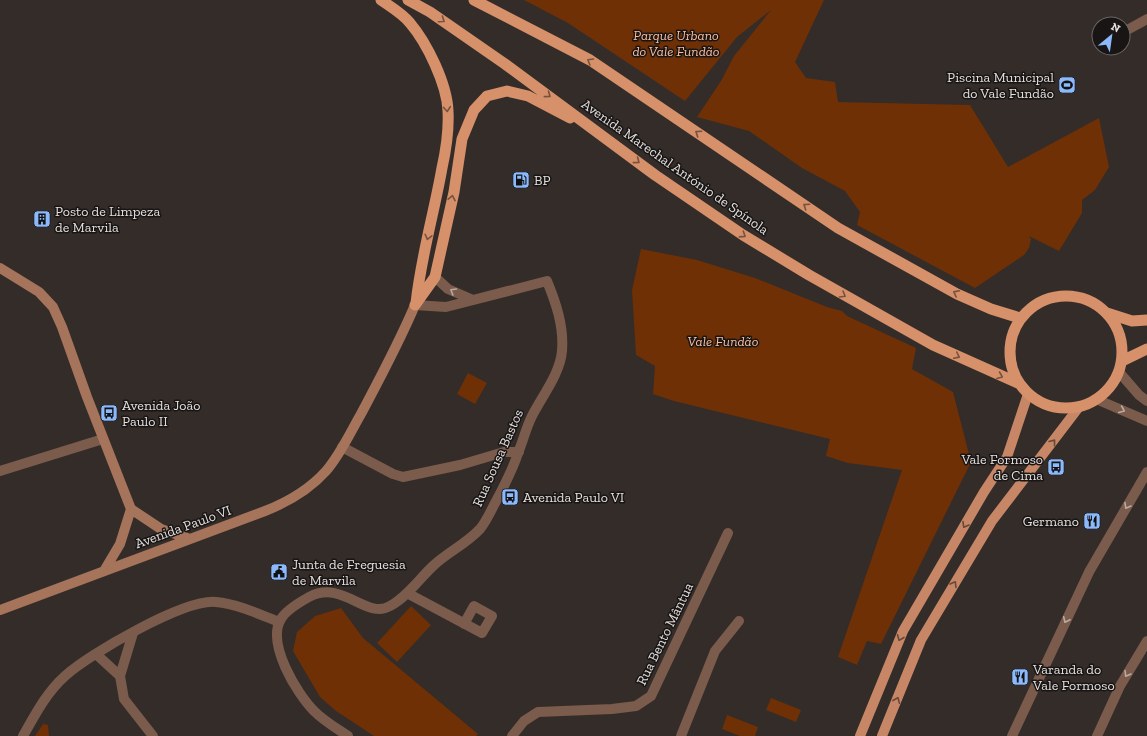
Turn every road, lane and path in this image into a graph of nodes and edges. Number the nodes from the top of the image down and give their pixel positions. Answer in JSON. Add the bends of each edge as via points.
{"nodes":[{"id":1,"x":382,"y":0,"type":"edge"},
{"id":2,"x":408,"y":0,"type":"edge"},
{"id":3,"x":474,"y":0,"type":"edge"},
{"id":4,"x":1147,"y":19,"type":"edge"},
{"id":5,"x":1131,"y":28,"type":"edge"},
{"id":6,"x":606,"y":137,"type":"junction"},
{"id":7,"x":0,"y":268,"type":"edge"},
{"id":8,"x":435,"y":277,"type":"junction"},
{"id":9,"x":473,"y":300,"type":"junction"},
{"id":10,"x":415,"y":305,"type":"junction"},
{"id":11,"x":1107,"y":313,"type":"junction"},
{"id":12,"x":1020,"y":318,"type":"junction"},
{"id":13,"x":1147,"y":320,"type":"edge"},
{"id":14,"x":1147,"y":349,"type":"edge"},
{"id":15,"x":1120,"y":366,"type":"junction"},
{"id":16,"x":1020,"y":384,"type":"junction"},
{"id":17,"x":1028,"y":394,"type":"junction"},
{"id":18,"x":1096,"y":400,"type":"junction"},
{"id":19,"x":1147,"y":401,"type":"edge"},
{"id":20,"x":1079,"y":407,"type":"junction"},
{"id":21,"x":1147,"y":421,"type":"edge"},
{"id":22,"x":103,"y":439,"type":"junction"},
{"id":23,"x":342,"y":447,"type":"junction"},
{"id":24,"x":519,"y":452,"type":"junction"},
{"id":25,"x":0,"y":471,"type":"edge"},
{"id":26,"x":1147,"y":472,"type":"edge"},
{"id":27,"x":131,"y":509,"type":"junction"},
{"id":28,"x":728,"y":533,"type":"dead end"},
{"id":29,"x":190,"y":539,"type":"junction"},
{"id":30,"x":104,"y":571,"type":"junction"},
{"id":31,"x":407,"y":593,"type":"junction"},
{"id":32,"x":0,"y":610,"type":"edge"},
{"id":33,"x":739,"y":621,"type":"dead end"},
{"id":34,"x":279,"y":622,"type":"junction"},
{"id":35,"x":464,"y":624,"type":"dead end"},
{"id":36,"x":133,"y":633,"type":"junction"},
{"id":37,"x":1147,"y":641,"type":"edge"},
{"id":38,"x":96,"y":654,"type":"junction"},
{"id":39,"x":120,"y":676,"type":"junction"},
{"id":40,"x":23,"y":736,"type":"edge"},
{"id":41,"x":153,"y":736,"type":"edge"},
{"id":42,"x":348,"y":736,"type":"edge"},
{"id":43,"x":512,"y":736,"type":"edge"},
{"id":44,"x":681,"y":736,"type":"edge"},
{"id":45,"x":860,"y":736,"type":"edge"},
{"id":46,"x":882,"y":736,"type":"edge"},
{"id":47,"x":1012,"y":736,"type":"edge"},
{"id":48,"x":1097,"y":736,"type":"edge"}],
"edges":[{"from":1,"to":10,"type":"highway","one_way":true,"via":[[410,22],[439,71],[448,111],[446,148],[434,215],[419,273]]},
{"from":2,"to":6,"type":"highway","name":"Avenida Marechal António de Spínola","one_way":true,"via":[[430,12]]},
{"from":12,"to":3,"type":"highway","one_way":true,"via":[[957,294],[838,228],[590,60]]},
{"from":4,"to":5,"type":"street"},
{"from":8,"to":6,"type":"highway","one_way":true,"via":[[454,192],[462,139],[474,110],[488,96],[507,91],[528,96]]},
{"from":6,"to":16,"type":"highway","name":"Avenida Marechal António de Spínola","one_way":true,"via":[[655,175],[730,226],[809,275],[926,341]]},
{"from":7,"to":22,"type":"main road","via":[[39,292],[53,307]]},
{"from":9,"to":8,"type":"street","one_way":true,"via":[[448,289]]},
{"from":8,"to":10,"type":"highway"},
{"from":9,"to":10,"type":"street","via":[[446,307]]},
{"from":9,"to":24,"type":"street","name":"Rua Sousa Bastos","via":[[547,281],[559,311],[561,357],[529,422]]},
{"from":10,"to":23,"type":"main road","name":"Avenida Paulo VI","via":[[394,352]]},
{"from":11,"to":12,"type":"highway","via":[[1087,299],[1062,295],[1039,302]]},
{"from":11,"to":13,"type":"highway","via":[[1132,321]]},
{"from":11,"to":15,"type":"highway","via":[[1117,327],[1122,344]]},
{"from":12,"to":16,"type":"highway","via":[[1011,339],[1011,363]]},
{"from":14,"to":15,"type":"highway"},
{"from":15,"to":18,"type":"highway","via":[[1114,382]]},
{"from":15,"to":19,"type":"street","via":[[1139,395]]},
{"from":16,"to":17,"type":"highway"},
{"from":17,"to":20,"type":"highway","via":[[1044,404],[1061,408]]},
{"from":17,"to":45,"type":"main road","one_way":true,"via":[[1007,457],[903,631]]},
{"from":18,"to":20,"type":"highway"},
{"from":18,"to":21,"type":"street","one_way":true},
{"from":46,"to":20,"type":"main road","one_way":true,"via":[[921,640],[992,521]]},
{"from":22,"to":25,"type":"street"},
{"from":22,"to":27,"type":"main road"},
{"from":23,"to":24,"type":"street","via":[[403,477],[460,465],[504,452]]},
{"from":23,"to":29,"type":"main road","name":"Avenida Paulo VI","via":[[326,471],[287,502]]},
{"from":24,"to":31,"type":"street","name":"Rua Sousa Bastos","via":[[501,492],[480,529],[439,560]]},
{"from":26,"to":47,"type":"street","one_way":true,"via":[[1089,572]]},
{"from":27,"to":29,"type":"main road","via":[[161,530]]},
{"from":27,"to":30,"type":"main road","via":[[120,544]]},
{"from":28,"to":43,"type":"street","name":"Rua Bento Mântua","via":[[651,696],[636,706],[538,712],[524,722]]},
{"from":29,"to":30,"type":"main road","name":"Avenida Paulo VI"},
{"from":30,"to":32,"type":"main road","name":"Avenida Paulo VI"},
{"from":31,"to":34,"type":"street","name":"Rua Sousa Bastos","via":[[392,606],[380,609],[369,607],[341,594],[322,592],[300,603]]},
{"from":31,"to":35,"type":"street"},
{"from":33,"to":44,"type":"street","via":[[715,651]]},
{"from":34,"to":36,"type":"street","via":[[248,610],[215,602],[194,605],[164,615]]},
{"from":34,"to":42,"type":"street","via":[[277,636],[280,654],[299,693],[323,719]]},
{"from":36,"to":38,"type":"street"},
{"from":36,"to":39,"type":"street"},
{"from":37,"to":48,"type":"street","one_way":true,"via":[[1120,686]]},
{"from":38,"to":39,"type":"street"},
{"from":38,"to":40,"type":"street","via":[[65,676],[44,699]]},
{"from":39,"to":41,"type":"street","via":[[124,699]]}]}
